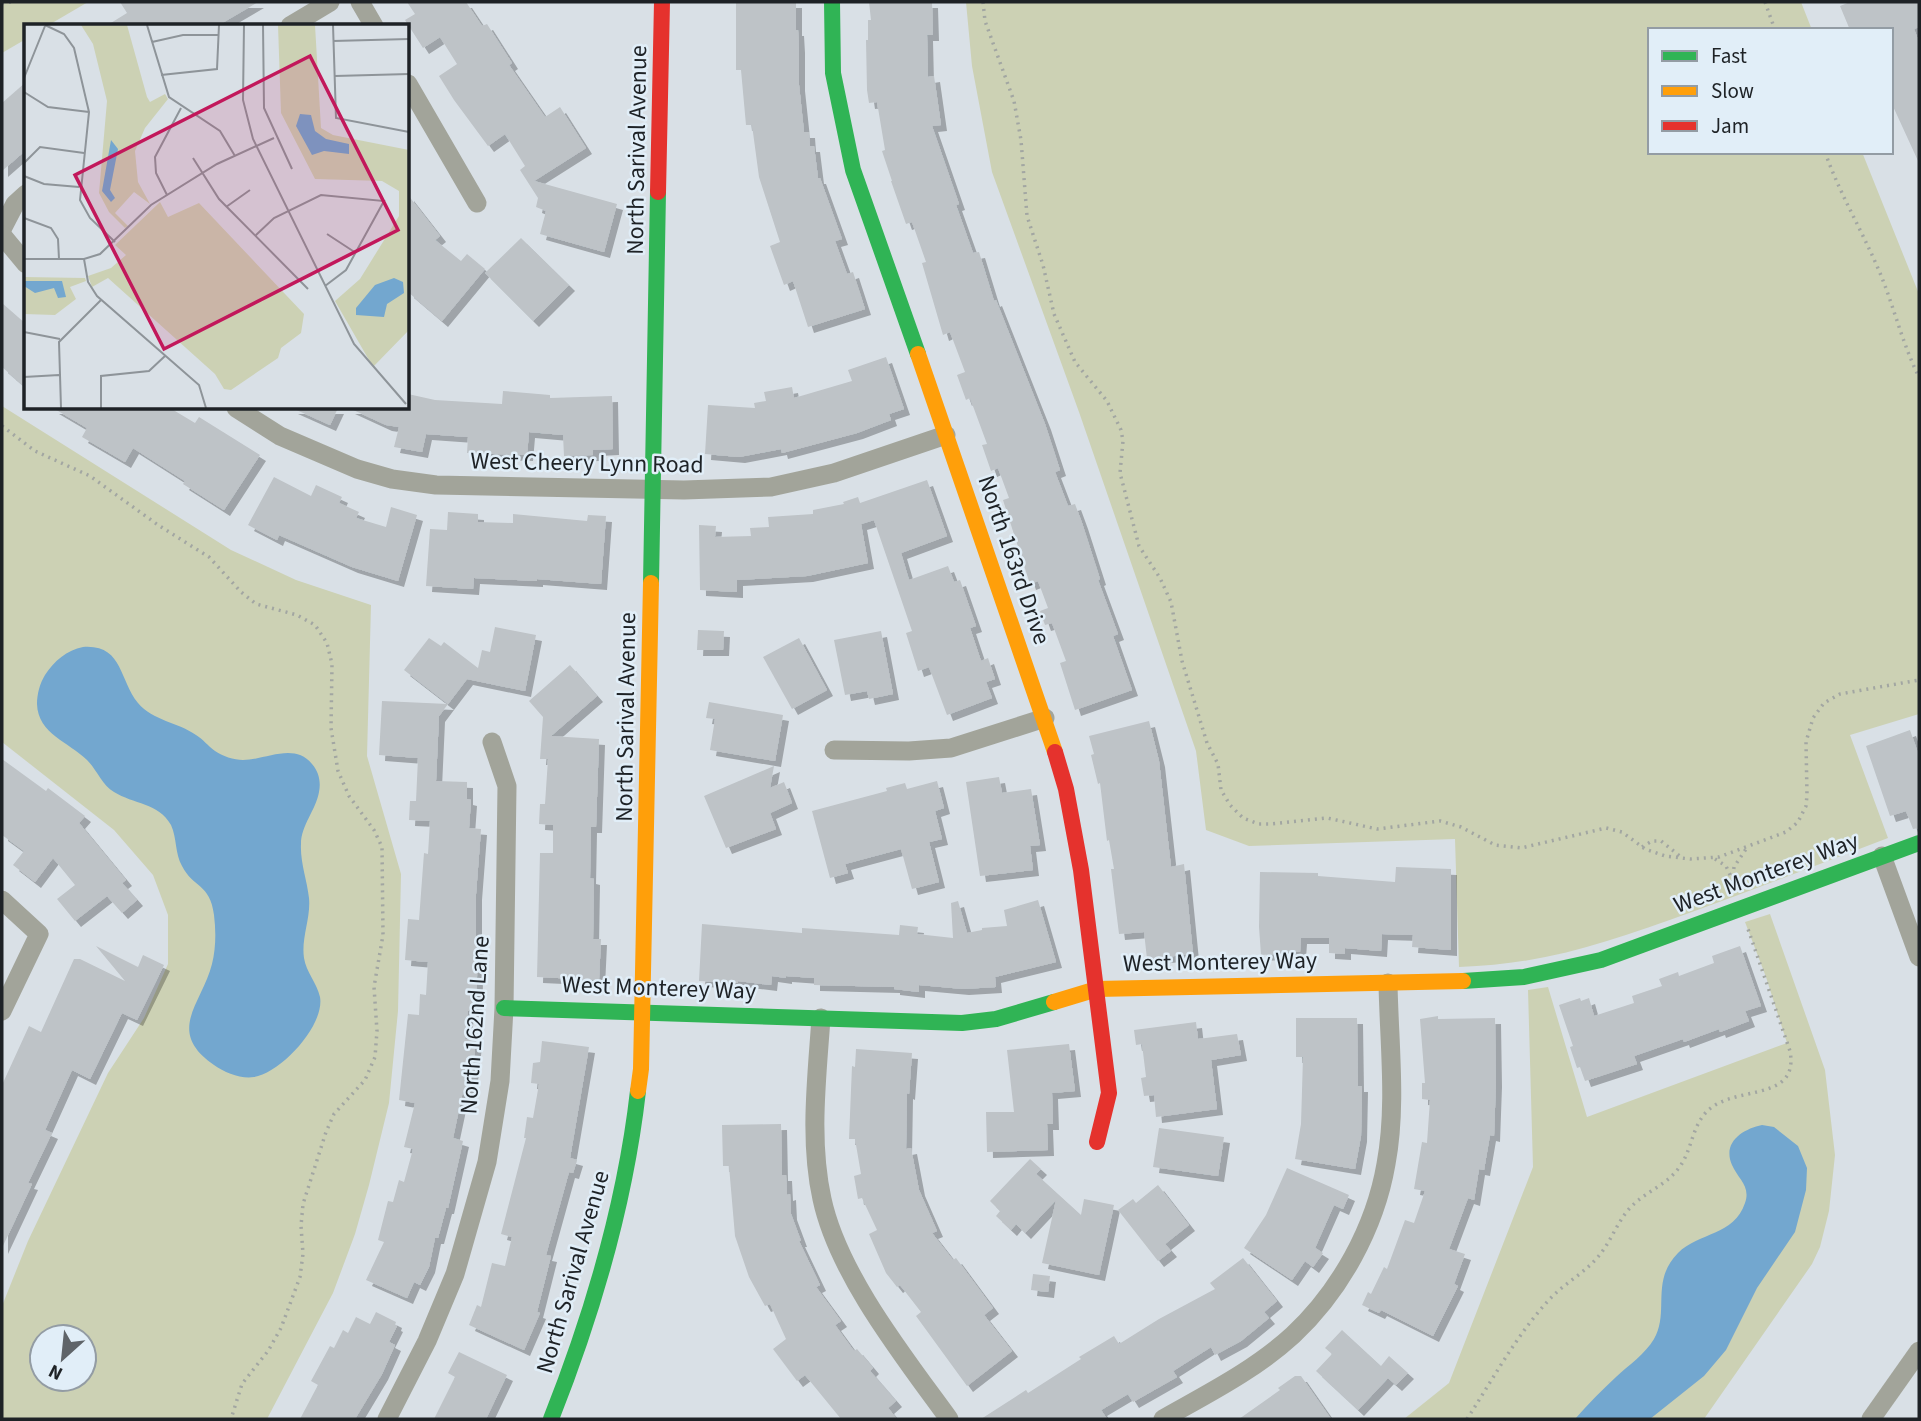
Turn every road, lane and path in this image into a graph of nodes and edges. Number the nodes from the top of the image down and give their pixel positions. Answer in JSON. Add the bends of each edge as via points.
{"nodes":[{"id":1,"x":12,"y":2,"type":"edge"},
{"id":2,"x":330,"y":2,"type":"edge"},
{"id":3,"x":360,"y":2,"type":"edge"},
{"id":4,"x":662,"y":2,"type":"edge"},
{"id":5,"x":832,"y":2,"type":"edge"},
{"id":6,"x":983,"y":2,"type":"edge"},
{"id":7,"x":1765,"y":2,"type":"edge"},
{"id":8,"x":2,"y":3,"type":"edge"},
{"id":9,"x":293,"y":24,"type":"edge"},
{"id":10,"x":373,"y":24,"type":"edge"},
{"id":11,"x":1774,"y":28,"type":"edge"},
{"id":12,"x":410,"y":87,"type":"edge"},
{"id":13,"x":1826,"y":154,"type":"edge"},
{"id":14,"x":24,"y":196,"type":"edge"},
{"id":15,"x":477,"y":203,"type":"dead end"},
{"id":16,"x":2,"y":229,"type":"edge"},
{"id":17,"x":2,"y":235,"type":"edge"},
{"id":18,"x":24,"y":262,"type":"edge"},
{"id":19,"x":1919,"y":377,"type":"edge"},
{"id":20,"x":239,"y":410,"type":"edge"},
{"id":21,"x":2,"y":426,"type":"edge"},
{"id":22,"x":946,"y":435,"type":"junction"},
{"id":23,"x":652,"y":489,"type":"junction"},
{"id":24,"x":1919,"y":680,"type":"edge"},
{"id":25,"x":1045,"y":718,"type":"junction"},
{"id":26,"x":492,"y":742,"type":"dead end"},
{"id":27,"x":834,"y":750,"type":"dead end"},
{"id":28,"x":1919,"y":843,"type":"edge"},
{"id":29,"x":1642,"y":847,"type":"junction"},
{"id":30,"x":1746,"y":848,"type":"junction"},
{"id":31,"x":1882,"y":856,"type":"junction"},
{"id":32,"x":1712,"y":858,"type":"junction"},
{"id":33,"x":1682,"y":859,"type":"junction"},
{"id":34,"x":1733,"y":878,"type":"junction"},
{"id":35,"x":2,"y":900,"type":"edge"},
{"id":36,"x":1741,"y":908,"type":"junction"},
{"id":37,"x":1919,"y":957,"type":"edge"},
{"id":38,"x":1388,"y":983,"type":"junction"},
{"id":39,"x":1097,"y":989,"type":"junction"},
{"id":40,"x":504,"y":1008,"type":"junction"},
{"id":41,"x":2,"y":1011,"type":"edge"},
{"id":42,"x":644,"y":1011,"type":"junction"},
{"id":43,"x":821,"y":1018,"type":"junction"},
{"id":44,"x":1097,"y":1142,"type":"dead end"},
{"id":45,"x":1919,"y":1351,"type":"edge"},
{"id":46,"x":231,"y":1419,"type":"edge"},
{"id":47,"x":387,"y":1419,"type":"edge"},
{"id":48,"x":551,"y":1419,"type":"edge"},
{"id":49,"x":949,"y":1419,"type":"edge"},
{"id":50,"x":1163,"y":1419,"type":"edge"},
{"id":51,"x":1467,"y":1419,"type":"edge"},
{"id":52,"x":1871,"y":1419,"type":"edge"}],
"edges":[{"from":1,"to":8,"type":"path"},
{"from":2,"to":9,"type":"street"},
{"from":3,"to":10,"type":"street"},
{"from":4,"to":23,"type":"street","name":"North Sarival Avenue"},
{"from":5,"to":22,"type":"street","name":"North 163rd Drive","via":[[833,73],[853,170]]},
{"from":6,"to":29,"type":"path","via":[[985,21],[1014,101],[1027,216],[1054,314],[1074,362],[1107,401],[1121,430],[1120,473],[1139,547],[1171,602],[1182,662],[1230,805],[1243,818],[1259,824],[1327,818],[1384,828],[1440,821],[1509,847],[1534,846],[1606,828],[1622,832]]},
{"from":7,"to":11,"type":"path"},
{"from":12,"to":15,"type":"street"},
{"from":13,"to":19,"type":"path","via":[[1877,265]]},
{"from":14,"to":16,"type":"street"},
{"from":17,"to":18,"type":"street"},
{"from":20,"to":23,"type":"street","name":"West Cheery Lynn Road","via":[[279,436],[319,454],[404,481]]},
{"from":21,"to":46,"type":"path","via":[[34,451],[90,476],[209,557],[256,604],[315,625],[327,643],[332,664],[331,729],[338,771],[382,847],[383,935],[374,987],[375,1057],[365,1080],[334,1114],[326,1132],[303,1204],[300,1277],[281,1328],[242,1384]]},
{"from":22,"to":23,"type":"street","name":"West Cheery Lynn Road","via":[[805,481],[771,487]]},
{"from":22,"to":25,"type":"street","name":"North 163rd Drive"},
{"from":23,"to":42,"type":"street","name":"North Sarival Avenue"},
{"from":24,"to":30,"type":"path","via":[[1840,694],[1824,703],[1813,718],[1806,742],[1803,814],[1793,828]]},
{"from":25,"to":27,"type":"street","via":[[951,748]]},
{"from":25,"to":39,"type":"street","name":"North 163rd Drive","via":[[1066,789]]},
{"from":26,"to":40,"type":"street","name":"North 162nd Lane","via":[[508,786]]},
{"from":28,"to":31,"type":"street","name":"West Monterey Way"},
{"from":29,"to":33,"type":"path"},
{"from":29,"to":33,"type":"path","via":[[1661,841]]},
{"from":30,"to":32,"type":"path"},
{"from":30,"to":34,"type":"path"},
{"from":31,"to":36,"type":"street","name":"West Monterey Way"},
{"from":31,"to":37,"type":"street"},
{"from":32,"to":33,"type":"path"},
{"from":32,"to":34,"type":"path","via":[[1722,862]]},
{"from":34,"to":36,"type":"path"},
{"from":35,"to":41,"type":"street","via":[[39,933]]},
{"from":36,"to":38,"type":"street","name":"West Monterey Way","via":[[1601,960],[1553,972]]},
{"from":36,"to":51,"type":"path","via":[[1790,1051],[1790,1074],[1773,1087],[1732,1096],[1705,1112],[1676,1172],[1628,1210],[1598,1257],[1548,1301]]},
{"from":38,"to":39,"type":"street","name":"West Monterey Way"},
{"from":38,"to":50,"type":"street","via":[[1390,1137],[1380,1191],[1362,1240],[1342,1275],[1292,1336],[1234,1378]]},
{"from":39,"to":43,"type":"street","name":"West Monterey Way","via":[[996,1019],[962,1023]]},
{"from":39,"to":44,"type":"street","name":"North 163rd Drive","via":[[1109,1093]]},
{"from":40,"to":42,"type":"street","name":"West Monterey Way"},
{"from":40,"to":47,"type":"street","name":"North 162nd Lane","via":[[500,1081],[487,1162],[469,1232],[436,1320]]},
{"from":42,"to":43,"type":"street","name":"West Monterey Way"},
{"from":42,"to":48,"type":"street","name":"North Sarival Avenue","via":[[638,1111],[615,1224],[579,1352]]},
{"from":43,"to":49,"type":"street","via":[[815,1129],[822,1199],[858,1287]]},
{"from":45,"to":52,"type":"street"}]}
